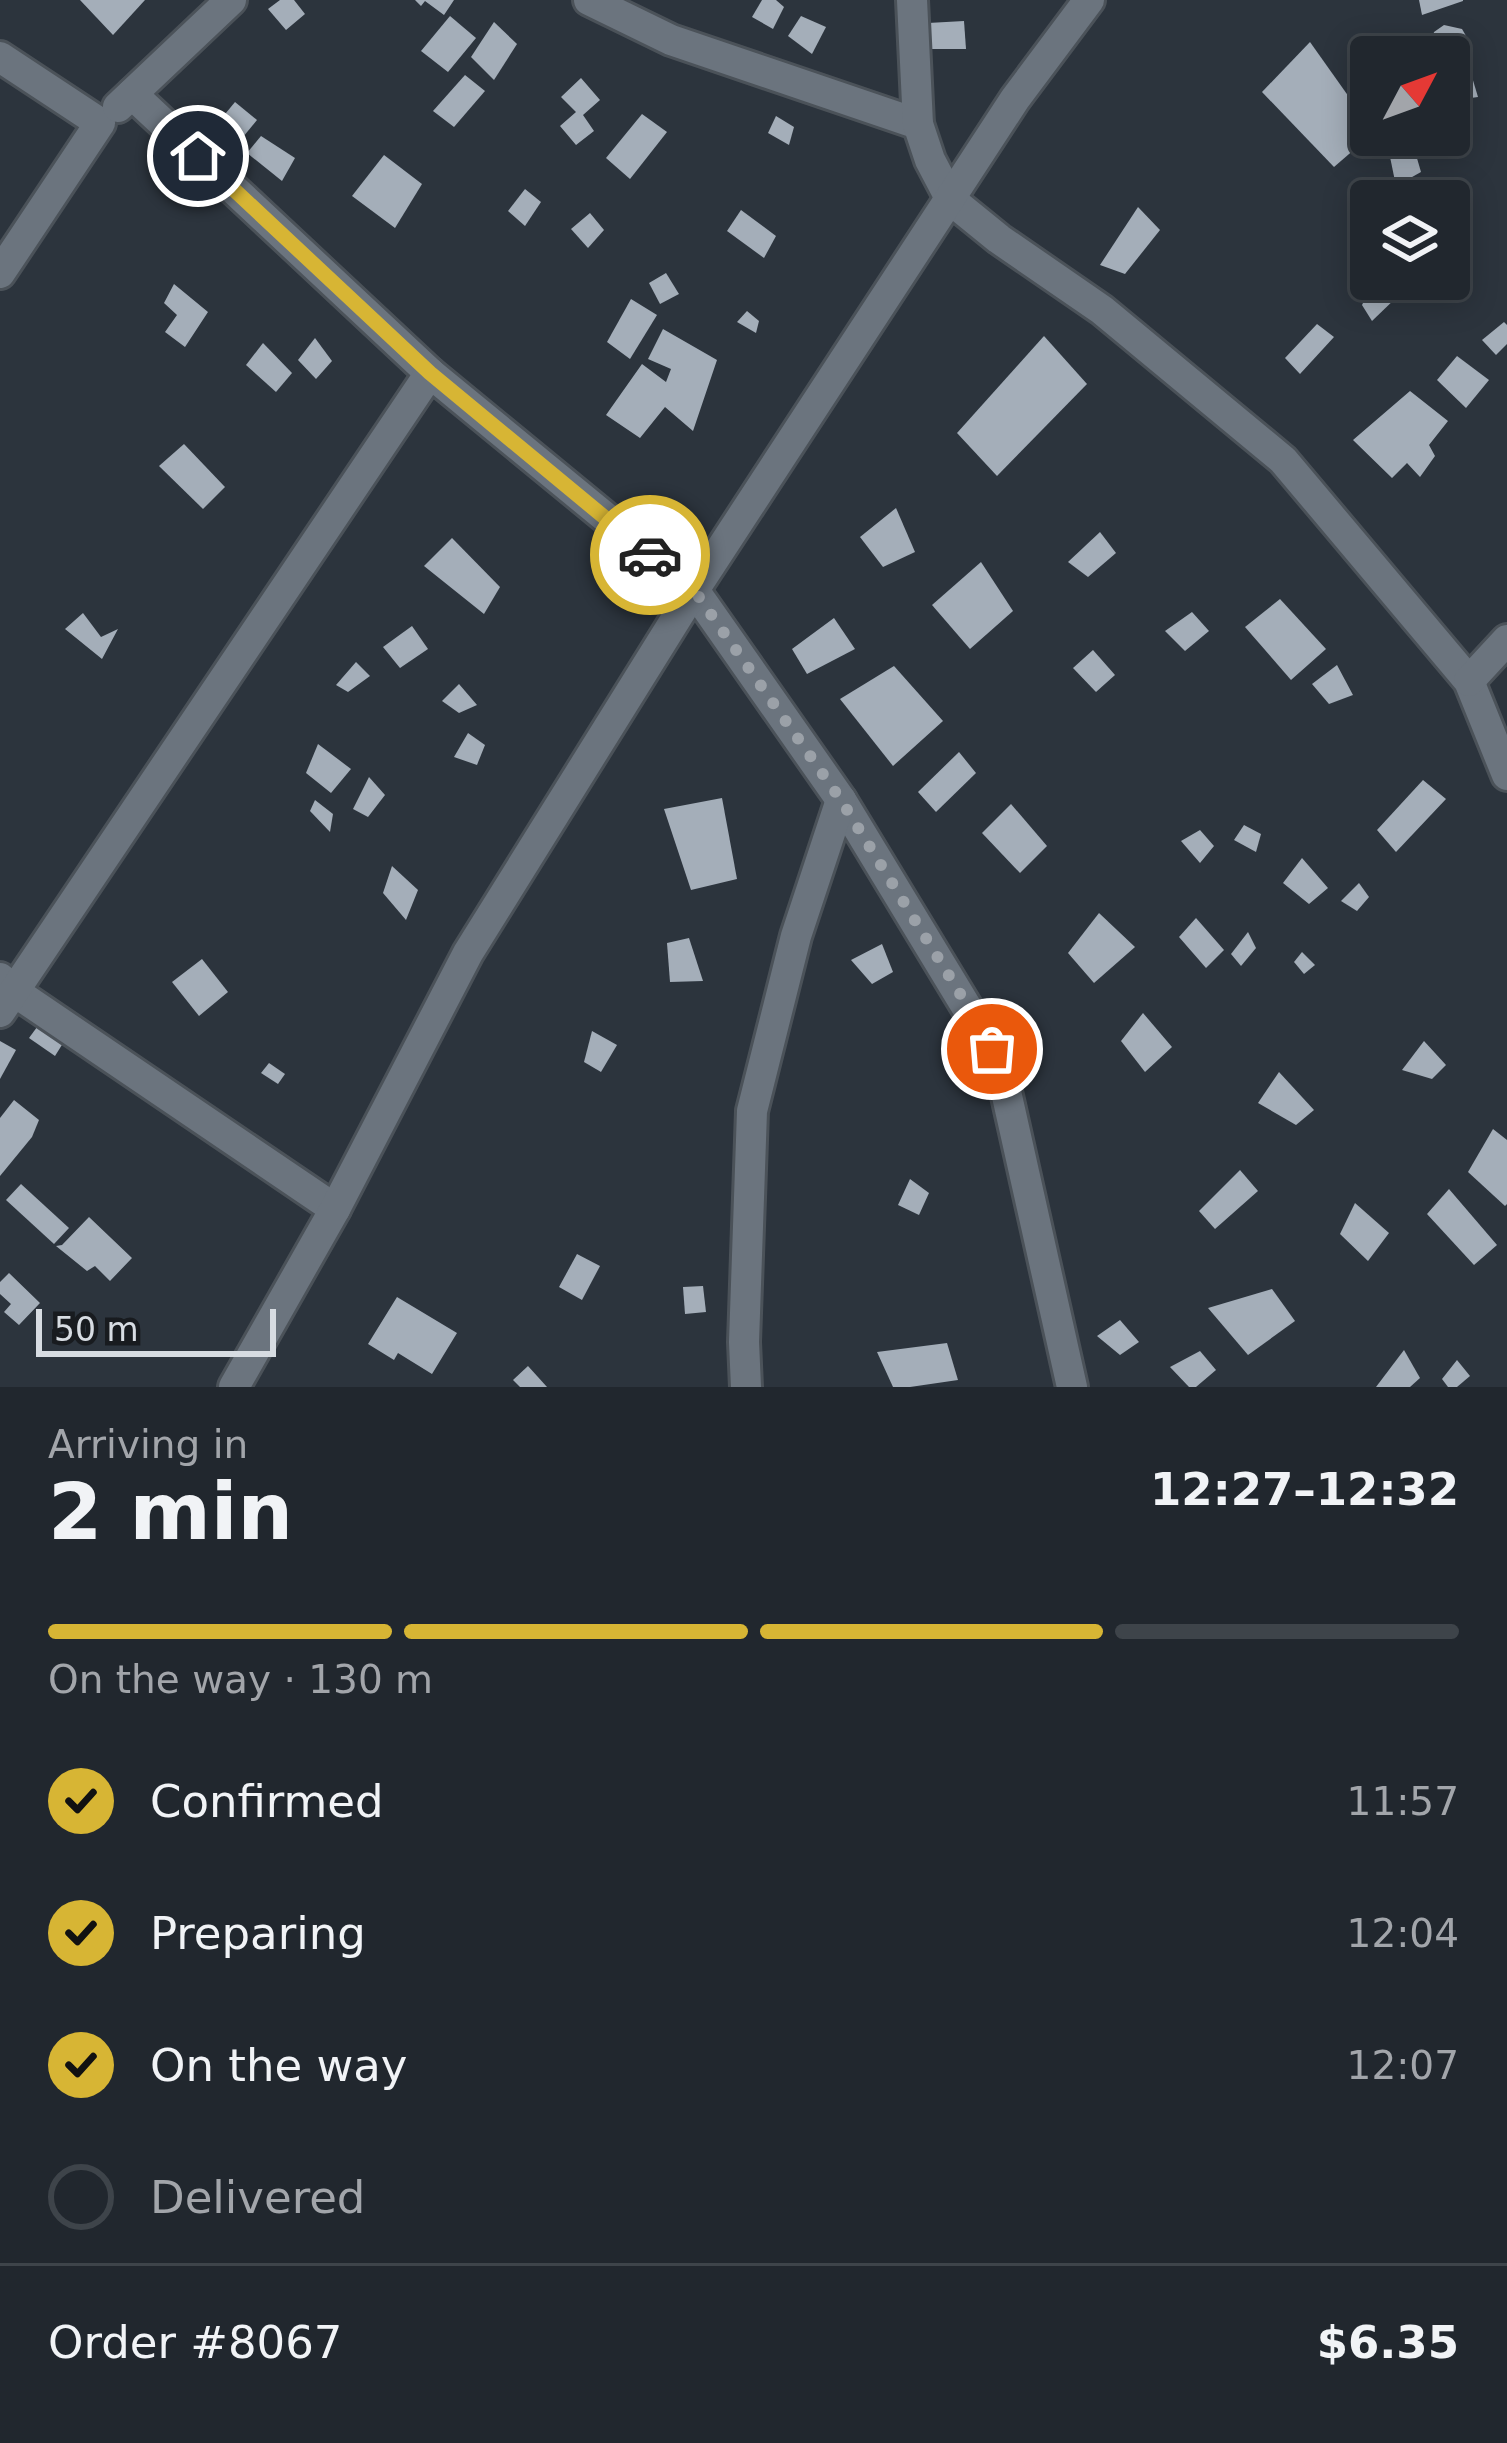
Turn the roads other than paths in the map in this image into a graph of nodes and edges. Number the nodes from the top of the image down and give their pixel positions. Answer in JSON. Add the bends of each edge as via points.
{"nodes":[{"id":1,"x":231,"y":0,"type":"edge"},
{"id":2,"x":589,"y":0,"type":"edge"},
{"id":3,"x":912,"y":0,"type":"edge"},
{"id":4,"x":1089,"y":0,"type":"edge"},
{"id":5,"x":0,"y":57,"type":"edge"},
{"id":6,"x":132,"y":94,"type":"junction"},
{"id":7,"x":100,"y":123,"type":"junction"},
{"id":8,"x":918,"y":124,"type":"junction"},
{"id":9,"x":951,"y":200,"type":"junction"},
{"id":10,"x":0,"y":273,"type":"edge"},
{"id":11,"x":430,"y":373,"type":"junction"},
{"id":12,"x":694,"y":590,"type":"junction"},
{"id":13,"x":1507,"y":640,"type":"edge"},
{"id":14,"x":1469,"y":681,"type":"junction"},
{"id":15,"x":1507,"y":776,"type":"edge"},
{"id":16,"x":841,"y":800,"type":"junction"},
{"id":17,"x":5,"y":994,"type":"edge"},
{"id":18,"x":335,"y":1209,"type":"junction"},
{"id":19,"x":234,"y":1387,"type":"edge"},
{"id":20,"x":746,"y":1387,"type":"edge"},
{"id":21,"x":1072,"y":1387,"type":"edge"}],
"edges":[{"from":1,"to":6,"type":"street"},
{"from":2,"to":8,"type":"street","via":[[670,40]]},
{"from":3,"to":8,"type":"street"},
{"from":4,"to":9,"type":"street"},
{"from":5,"to":7,"type":"street"},
{"from":6,"to":7,"type":"street"},
{"from":6,"to":11,"type":"street"},
{"from":7,"to":10,"type":"street"},
{"from":8,"to":9,"type":"street"},
{"from":9,"to":12,"type":"street"},
{"from":9,"to":14,"type":"street","via":[[1102,310],[1283,460]]},
{"from":11,"to":12,"type":"street"},
{"from":11,"to":17,"type":"street"},
{"from":12,"to":16,"type":"street"},
{"from":12,"to":18,"type":"street","via":[[468,953]]},
{"from":13,"to":14,"type":"street"},
{"from":14,"to":15,"type":"street"},
{"from":16,"to":20,"type":"street","via":[[752,1111]]},
{"from":16,"to":21,"type":"street","via":[[992,1049]]},
{"from":17,"to":18,"type":"street"},
{"from":18,"to":19,"type":"street"}]}
